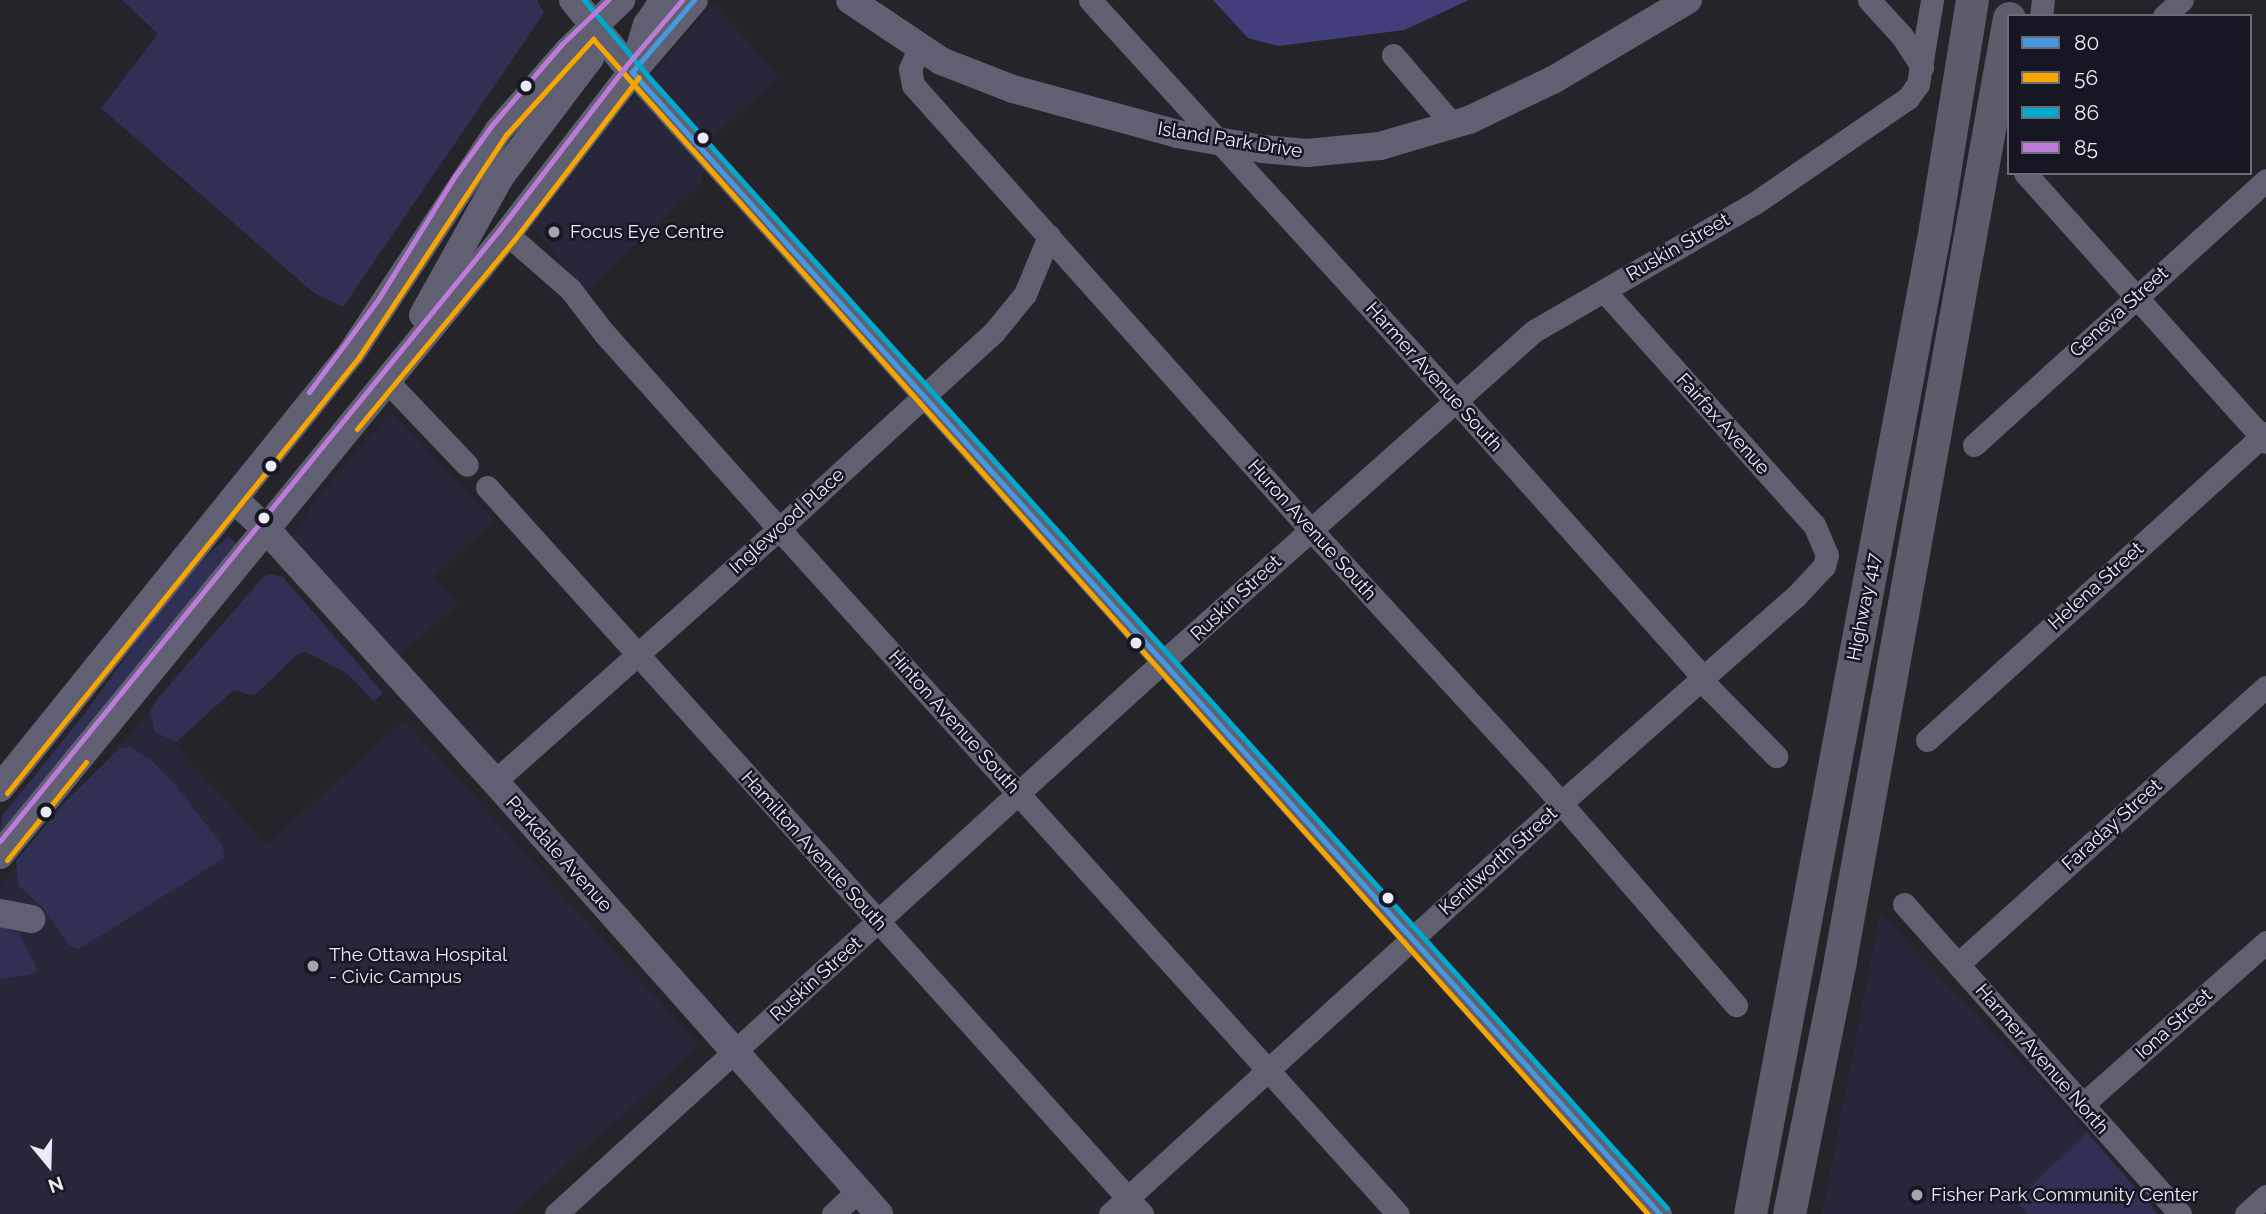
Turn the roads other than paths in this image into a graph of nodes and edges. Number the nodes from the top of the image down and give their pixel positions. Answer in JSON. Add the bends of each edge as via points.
{"nodes":[{"id":1,"x":573,"y":0,"type":"edge"},
{"id":2,"x":621,"y":0,"type":"edge"},
{"id":3,"x":664,"y":0,"type":"edge"},
{"id":4,"x":694,"y":0,"type":"edge"},
{"id":5,"x":850,"y":0,"type":"edge"},
{"id":6,"x":1090,"y":0,"type":"edge"},
{"id":7,"x":1688,"y":0,"type":"edge"},
{"id":8,"x":1869,"y":0,"type":"edge"},
{"id":9,"x":1932,"y":0,"type":"edge"},
{"id":10,"x":1972,"y":0,"type":"edge"},
{"id":11,"x":2182,"y":0,"type":"edge"},
{"id":12,"x":2166,"y":14,"type":"edge"},
{"id":13,"x":593,"y":26,"type":"junction"},
{"id":14,"x":2007,"y":28,"type":"edge"},
{"id":15,"x":919,"y":48,"type":"junction"},
{"id":16,"x":1393,"y":55,"type":"dead end"},
{"id":17,"x":1922,"y":66,"type":"junction"},
{"id":18,"x":632,"y":72,"type":"junction"},
{"id":19,"x":1453,"y":125,"type":"junction"},
{"id":20,"x":1216,"y":141,"type":"junction"},
{"id":21,"x":2027,"y":175,"type":"edge"},
{"id":22,"x":2266,"y":180,"type":"edge"},
{"id":23,"x":507,"y":234,"type":"junction"},
{"id":24,"x":1049,"y":236,"type":"junction"},
{"id":25,"x":1604,"y":290,"type":"junction"},
{"id":26,"x":2135,"y":297,"type":"junction"},
{"id":27,"x":386,"y":380,"type":"junction"},
{"id":28,"x":925,"y":396,"type":"junction"},
{"id":29,"x":1456,"y":401,"type":"junction"},
{"id":30,"x":2265,"y":438,"type":"edge"},
{"id":31,"x":1974,"y":444,"type":"dead end"},
{"id":32,"x":467,"y":465,"type":"dead end"},
{"id":33,"x":487,"y":488,"type":"dead end"},
{"id":34,"x":234,"y":499,"type":"junction"},
{"id":35,"x":265,"y":528,"type":"junction"},
{"id":36,"x":779,"y":529,"type":"junction"},
{"id":37,"x":1310,"y":529,"type":"junction"},
{"id":38,"x":1824,"y":566,"type":"joint"},
{"id":39,"x":637,"y":655,"type":"junction"},
{"id":40,"x":1164,"y":660,"type":"junction"},
{"id":41,"x":1702,"y":679,"type":"junction"},
{"id":42,"x":2266,"y":687,"type":"edge"},
{"id":43,"x":1927,"y":740,"type":"dead end"},
{"id":44,"x":1776,"y":756,"type":"dead end"},
{"id":45,"x":495,"y":781,"type":"junction"},
{"id":46,"x":0,"y":788,"type":"edge"},
{"id":47,"x":1019,"y":794,"type":"junction"},
{"id":48,"x":1561,"y":803,"type":"junction"},
{"id":49,"x":0,"y":855,"type":"edge"},
{"id":50,"x":1904,"y":904,"type":"dead end"},
{"id":51,"x":0,"y":913,"type":"edge"},
{"id":52,"x":31,"y":919,"type":"dead end"},
{"id":53,"x":879,"y":923,"type":"junction"},
{"id":54,"x":1413,"y":938,"type":"junction"},
{"id":55,"x":2266,"y":942,"type":"edge"},
{"id":56,"x":1958,"y":964,"type":"junction"},
{"id":57,"x":1736,"y":1005,"type":"dead end"},
{"id":58,"x":734,"y":1052,"type":"junction"},
{"id":59,"x":1269,"y":1068,"type":"junction"},
{"id":60,"x":2082,"y":1105,"type":"junction"},
{"id":61,"x":1808,"y":1129,"type":"junction"},
{"id":62,"x":858,"y":1191,"type":"junction"},
{"id":63,"x":2266,"y":1196,"type":"edge"},
{"id":64,"x":1135,"y":1206,"type":"edge"},
{"id":65,"x":556,"y":1214,"type":"edge"},
{"id":66,"x":833,"y":1214,"type":"edge"},
{"id":67,"x":879,"y":1214,"type":"edge"},
{"id":68,"x":1110,"y":1214,"type":"edge"},
{"id":69,"x":1398,"y":1214,"type":"edge"},
{"id":70,"x":1660,"y":1214,"type":"edge"},
{"id":71,"x":1750,"y":1214,"type":"edge"},
{"id":72,"x":1789,"y":1214,"type":"edge"},
{"id":73,"x":1798,"y":1214,"type":"edge"},
{"id":74,"x":2179,"y":1214,"type":"edge"},
{"id":75,"x":2246,"y":1214,"type":"edge"}],
"edges":[{"from":1,"to":13,"type":"main road"},
{"from":2,"to":13,"type":"main road"},
{"from":3,"to":18,"type":"main road","via":[[647,26]]},
{"from":4,"to":18,"type":"main road"},
{"from":5,"to":15,"type":"main road","name":"Island Park Drive"},
{"from":6,"to":20,"type":"street","name":"Harmer Avenue South"},
{"from":7,"to":19,"type":"main road","name":"Island Park Drive","via":[[1553,80]]},
{"from":8,"to":17,"type":"street"},
{"from":9,"to":17,"type":"street","name":"Ruskin Street"},
{"from":10,"to":71,"type":"highway","name":"Highway 417","via":[[1935,228]]},
{"from":11,"to":12,"type":"street"},
{"from":13,"to":18,"type":"main road"},
{"from":13,"to":27,"type":"main road","via":[[596,43],[590,58],[500,177]]},
{"from":13,"to":34,"type":"main road","via":[[499,130],[375,319]]},
{"from":14,"to":61,"type":"highway"},
{"from":15,"to":20,"type":"main road","name":"Island Park Drive","via":[[1013,89],[1152,129]]},
{"from":15,"to":24,"type":"street","name":"Huron Avenue South","via":[[910,81]]},
{"from":16,"to":19,"type":"street"},
{"from":17,"to":25,"type":"street","name":"Ruskin Street","via":[[1918,84],[1908,98],[1755,203]]},
{"from":18,"to":23,"type":"main road"},
{"from":18,"to":28,"type":"street"},
{"from":19,"to":20,"type":"main road","name":"Island Park Drive","via":[[1400,142],[1332,152],[1288,152]]},
{"from":20,"to":29,"type":"street","name":"Harmer Avenue South"},
{"from":21,"to":26,"type":"street"},
{"from":22,"to":26,"type":"street","name":"Geneva Street"},
{"from":23,"to":27,"type":"main road"},
{"from":23,"to":36,"type":"street","name":"Hinton Avenue South","via":[[575,294]]},
{"from":24,"to":28,"type":"street","name":"Inglewood Place","via":[[1025,294],[994,332]]},
{"from":24,"to":37,"type":"street","name":"Huron Avenue South"},
{"from":25,"to":29,"type":"street","name":"Ruskin Street","via":[[1534,331]]},
{"from":25,"to":38,"type":"street","name":"Fairfax Avenue","via":[[1814,525],[1827,555]]},
{"from":26,"to":30,"type":"street"},
{"from":26,"to":31,"type":"street","name":"Geneva Street"},
{"from":27,"to":32,"type":"street"},
{"from":27,"to":35,"type":"main road"},
{"from":28,"to":36,"type":"street","name":"Inglewood Place"},
{"from":28,"to":40,"type":"street"},
{"from":29,"to":37,"type":"street","name":"Ruskin Street"},
{"from":29,"to":41,"type":"street","name":"Harmer Avenue South"},
{"from":30,"to":43,"type":"street","name":"Helena Street"},
{"from":33,"to":39,"type":"street","name":"Hamilton Avenue South"},
{"from":34,"to":35,"type":"main road","name":"Parkdale Avenue"},
{"from":34,"to":46,"type":"main road"},
{"from":35,"to":45,"type":"main road","name":"Parkdale Avenue"},
{"from":35,"to":49,"type":"main road"},
{"from":36,"to":39,"type":"street","name":"Inglewood Place"},
{"from":36,"to":47,"type":"street","name":"Hinton Avenue South"},
{"from":37,"to":40,"type":"street","name":"Ruskin Street"},
{"from":37,"to":48,"type":"street","name":"Huron Avenue South"},
{"from":38,"to":41,"type":"street","name":"Kenilworth Street"},
{"from":39,"to":45,"type":"street","name":"Inglewood Place"},
{"from":39,"to":53,"type":"street","name":"Hamilton Avenue South"},
{"from":40,"to":47,"type":"street","name":"Ruskin Street"},
{"from":40,"to":54,"type":"street"},
{"from":41,"to":44,"type":"street","name":"Harmer Avenue South"},
{"from":41,"to":48,"type":"street","name":"Kenilworth Street"},
{"from":42,"to":56,"type":"street","name":"Faraday Street"},
{"from":45,"to":58,"type":"main road","name":"Parkdale Avenue"},
{"from":47,"to":53,"type":"street","name":"Ruskin Street"},
{"from":47,"to":59,"type":"street","name":"Hinton Avenue South"},
{"from":48,"to":54,"type":"street","name":"Kenilworth Street"},
{"from":48,"to":57,"type":"street","name":"Huron Avenue South"},
{"from":50,"to":56,"type":"street","name":"Harmer Avenue North"},
{"from":51,"to":52,"type":"main road"},
{"from":53,"to":58,"type":"street","name":"Ruskin Street"},
{"from":53,"to":64,"type":"street","name":"Hamilton Avenue South"},
{"from":54,"to":59,"type":"street","name":"Kenilworth Street"},
{"from":54,"to":70,"type":"street"},
{"from":55,"to":60,"type":"street","name":"Iona Street"},
{"from":56,"to":60,"type":"street","name":"Harmer Avenue North"},
{"from":58,"to":62,"type":"main road","name":"Parkdale Avenue"},
{"from":58,"to":65,"type":"street","name":"Ruskin Street"},
{"from":59,"to":64,"type":"street","name":"Kenilworth Street"},
{"from":59,"to":69,"type":"street","name":"Hinton Avenue South"},
{"from":60,"to":74,"type":"street","name":"Harmer Avenue North"},
{"from":61,"to":72,"type":"highway"},
{"from":61,"to":73,"type":"highway"},
{"from":62,"to":66,"type":"street"},
{"from":62,"to":67,"type":"main road","name":"Parkdale Avenue"},
{"from":63,"to":75,"type":"street"},
{"from":64,"to":68,"type":"street","name":"Kenilworth Street"}]}
